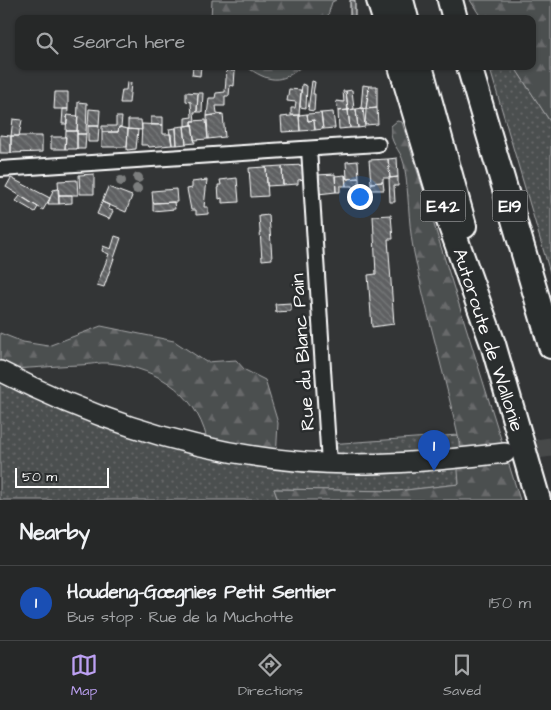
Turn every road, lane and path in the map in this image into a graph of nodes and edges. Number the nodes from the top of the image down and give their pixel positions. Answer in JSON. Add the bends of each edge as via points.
{"nodes":[{"id":1,"x":379,"y":0,"type":"edge"},
{"id":2,"x":401,"y":0,"type":"edge"},
{"id":3,"x":450,"y":0,"type":"edge"},
{"id":4,"x":384,"y":15,"type":"edge"},
{"id":5,"x":405,"y":15,"type":"edge"},
{"id":6,"x":454,"y":15,"type":"edge"},
{"id":7,"x":402,"y":70,"type":"edge"},
{"id":8,"x":421,"y":70,"type":"edge"},
{"id":9,"x":470,"y":70,"type":"edge"},
{"id":10,"x":378,"y":144,"type":"dead end"},
{"id":11,"x":309,"y":149,"type":"junction"},
{"id":12,"x":0,"y":169,"type":"edge"},
{"id":13,"x":493,"y":344,"type":"junction"},
{"id":14,"x":551,"y":346,"type":"edge"},
{"id":15,"x":0,"y":371,"type":"edge"},
{"id":16,"x":505,"y":453,"type":"tunnel mouth"},
{"id":17,"x":329,"y":463,"type":"junction"},
{"id":18,"x":538,"y":500,"type":"edge"}],
"edges":[{"from":1,"to":4,"type":"highway"},
{"from":2,"to":5,"type":"highway"},
{"from":3,"to":6,"type":"highway"},
{"from":7,"to":13,"type":"highway","name":"Autoroute de Wallonie","number":"E42","via":[[438,190]]},
{"from":8,"to":13,"type":"highway","via":[[454,184]]},
{"from":9,"to":14,"type":"highway","number":"E19"},
{"from":10,"to":11,"type":"street"},
{"from":11,"to":12,"type":"street"},
{"from":11,"to":17,"type":"street","name":"Rue du Blanc Pain"},
{"from":13,"to":18,"type":"highway","name":"Autoroute de Wallonie"},
{"from":15,"to":17,"type":"street","via":[[91,414],[179,442],[245,455]]},
{"from":16,"to":17,"type":"street","via":[[397,463]]}]}
